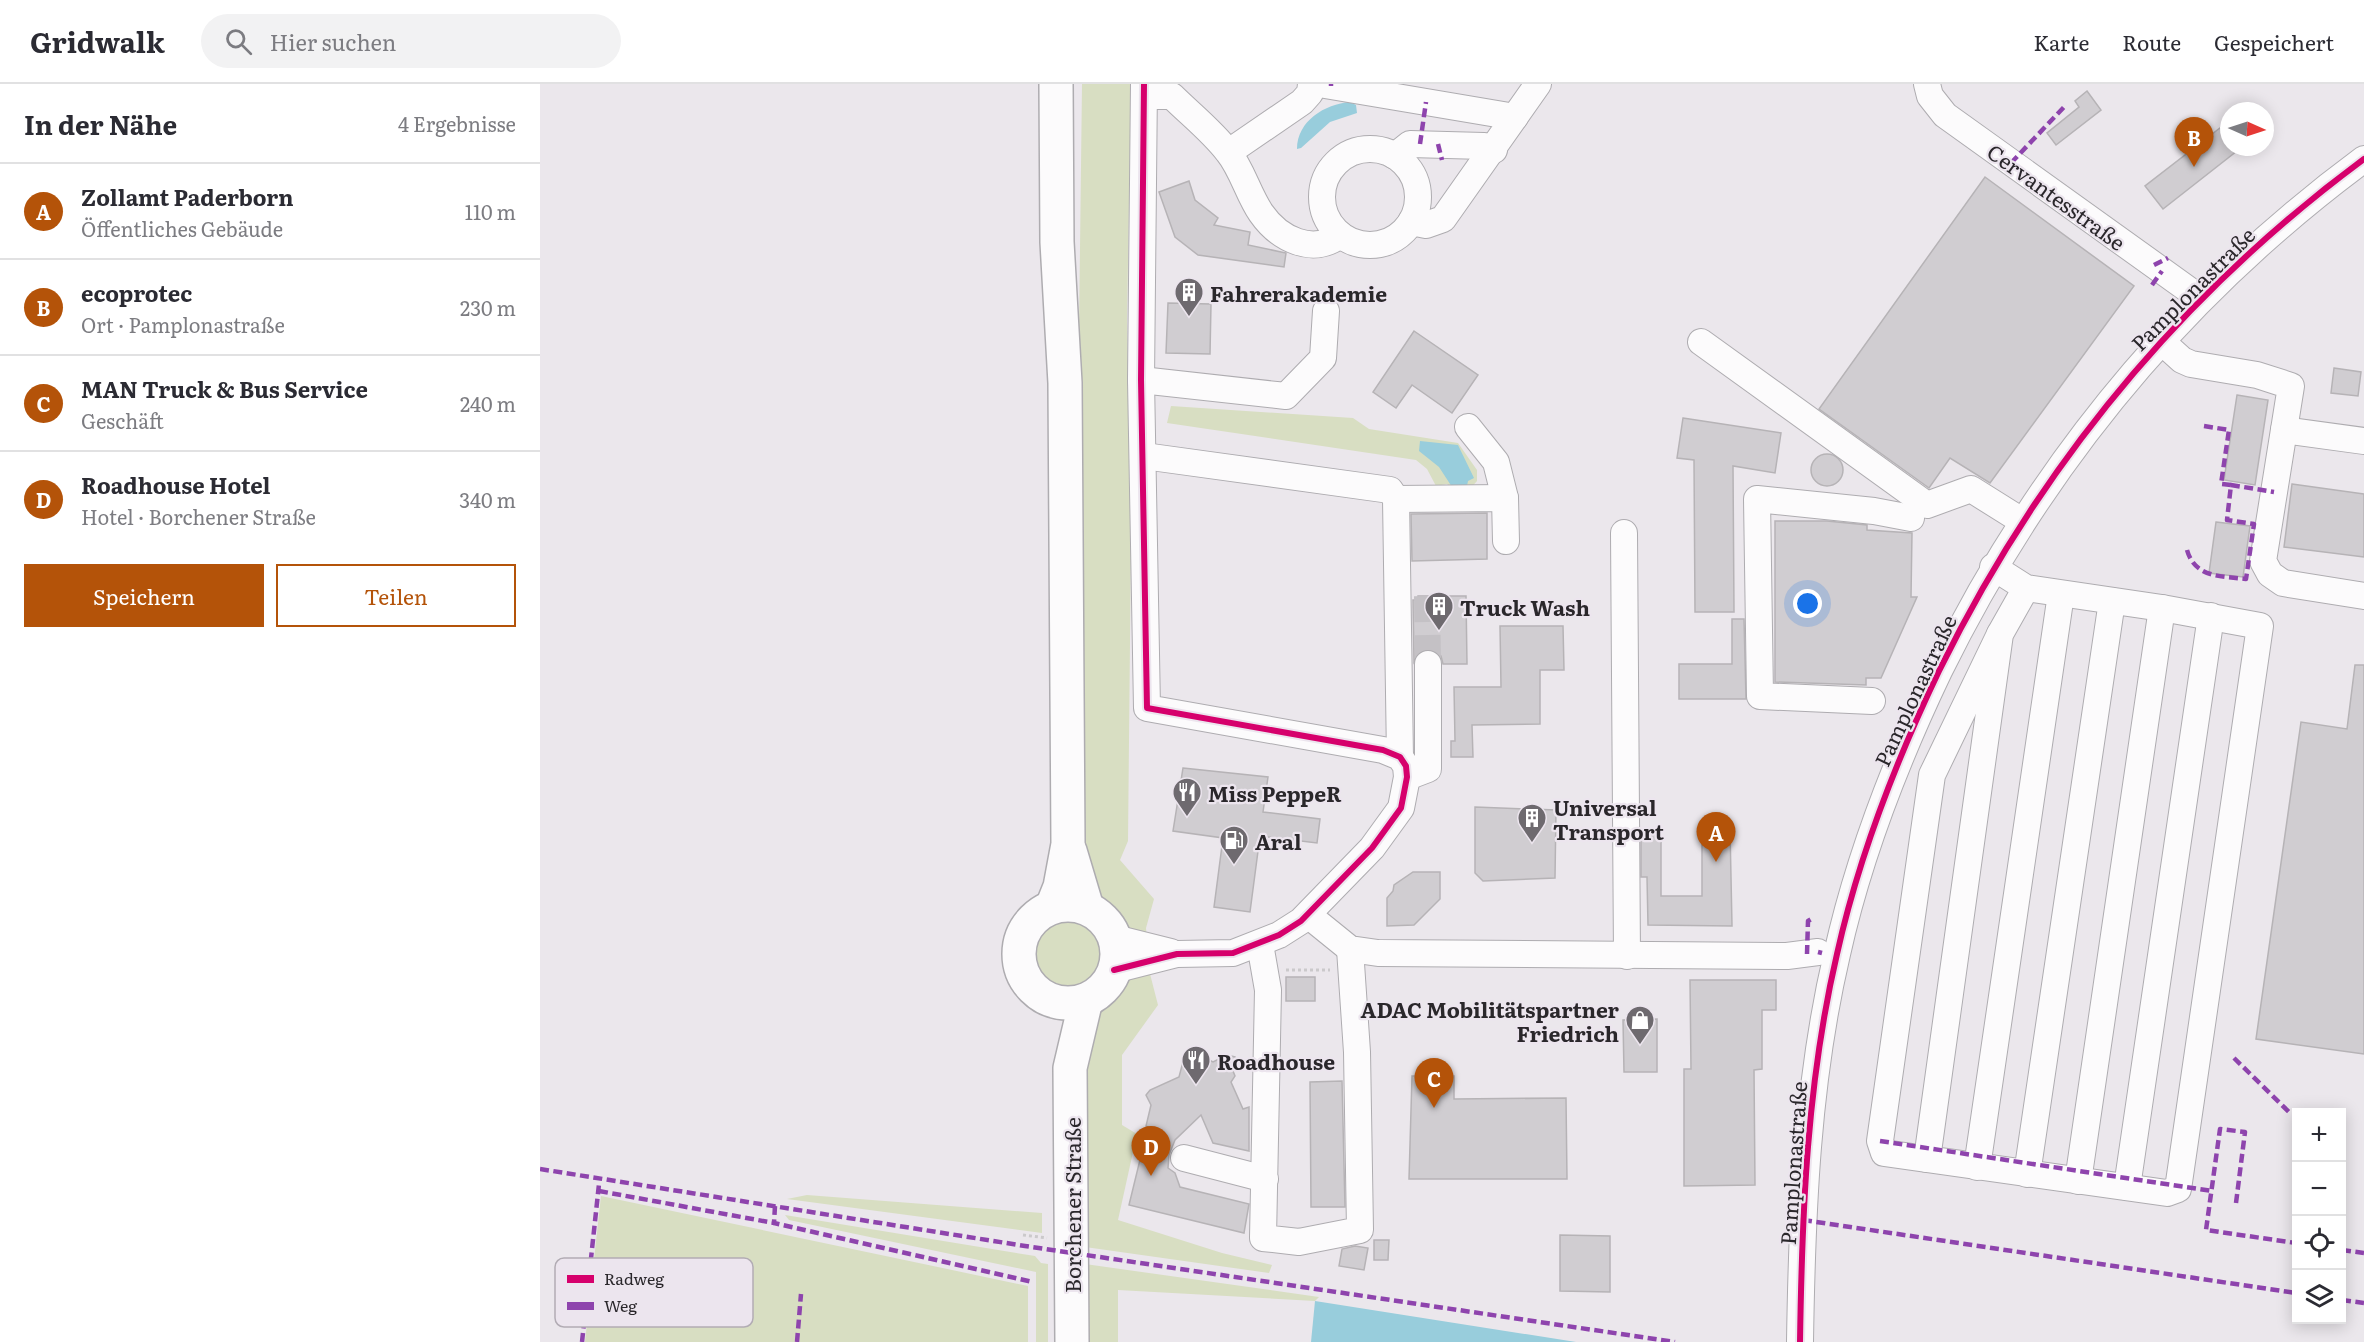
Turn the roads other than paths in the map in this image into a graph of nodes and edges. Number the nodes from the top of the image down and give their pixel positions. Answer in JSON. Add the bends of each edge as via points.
{"nodes":[{"id":1,"x":1056,"y":84,"type":"edge"},
{"id":2,"x":1074,"y":84,"type":"edge"},
{"id":3,"x":1311,"y":84,"type":"edge"},
{"id":4,"x":1319,"y":84,"type":"edge"},
{"id":5,"x":1538,"y":84,"type":"edge"},
{"id":6,"x":1927,"y":84,"type":"edge"},
{"id":7,"x":1144,"y":90,"type":"edge"},
{"id":8,"x":1173,"y":90,"type":"edge"},
{"id":9,"x":1515,"y":117,"type":"junction"},
{"id":10,"x":1494,"y":150,"type":"junction"},
{"id":11,"x":1229,"y":152,"type":"junction"},
{"id":12,"x":1395,"y":156,"type":"junction"},
{"id":13,"x":2364,"y":159,"type":"edge"},
{"id":14,"x":1411,"y":222,"type":"junction"},
{"id":15,"x":1340,"y":235,"type":"junction"},
{"id":16,"x":2200,"y":298,"type":"junction"},
{"id":17,"x":1326,"y":310,"type":"dead end"},
{"id":18,"x":2161,"y":341,"type":"junction"},
{"id":19,"x":1701,"y":342,"type":"dead end"},
{"id":20,"x":1141,"y":380,"type":"junction"},
{"id":21,"x":1065,"y":383,"type":"junction"},
{"id":22,"x":1468,"y":427,"type":"dead end"},
{"id":23,"x":2284,"y":430,"type":"junction"},
{"id":24,"x":2364,"y":441,"type":"edge"},
{"id":25,"x":1144,"y":456,"type":"junction"},
{"id":26,"x":1505,"y":498,"type":"junction"},
{"id":27,"x":1396,"y":499,"type":"junction"},
{"id":28,"x":1911,"y":518,"type":"dead end"},
{"id":29,"x":2022,"y":521,"type":"junction"},
{"id":30,"x":1624,"y":533,"type":"dead end"},
{"id":31,"x":1506,"y":541,"type":"dead end"},
{"id":32,"x":1993,"y":567,"type":"junction"},
{"id":33,"x":2026,"y":588,"type":"junction"},
{"id":34,"x":2061,"y":594,"type":"junction"},
{"id":35,"x":2364,"y":596,"type":"edge"},
{"id":36,"x":2112,"y":601,"type":"junction"},
{"id":37,"x":2162,"y":608,"type":"junction"},
{"id":38,"x":2211,"y":616,"type":"junction"},
{"id":39,"x":2000,"y":634,"type":"junction"},
{"id":40,"x":1428,"y":664,"type":"tunnel mouth"},
{"id":41,"x":1872,"y":701,"type":"dead end"},
{"id":42,"x":1403,"y":767,"type":"junction"},
{"id":43,"x":1068,"y":844,"type":"junction"},
{"id":44,"x":1052,"y":907,"type":"junction"},
{"id":45,"x":1087,"y":908,"type":"junction"},
{"id":46,"x":1308,"y":915,"type":"junction"},
{"id":47,"x":1260,"y":944,"type":"junction"},
{"id":48,"x":1350,"y":949,"type":"junction"},
{"id":49,"x":1818,"y":952,"type":"dead end"},
{"id":50,"x":1114,"y":954,"type":"junction"},
{"id":51,"x":1627,"y":956,"type":"junction"},
{"id":52,"x":1086,"y":999,"type":"junction"},
{"id":53,"x":1052,"y":1000,"type":"junction"},
{"id":54,"x":1070,"y":1068,"type":"junction"},
{"id":55,"x":1184,"y":1158,"type":"dead end"},
{"id":56,"x":1927,"y":1159,"type":"junction"},
{"id":57,"x":1977,"y":1167,"type":"junction"},
{"id":58,"x":2027,"y":1174,"type":"junction"},
{"id":59,"x":1265,"y":1179,"type":"junction"},
{"id":60,"x":2078,"y":1181,"type":"junction"},
{"id":61,"x":2127,"y":1187,"type":"junction"},
{"id":62,"x":1072,"y":1342,"type":"edge"},
{"id":63,"x":1800,"y":1342,"type":"edge"}],
"edges":[{"from":1,"to":21,"type":"main road","via":[[1057,242]]},
{"from":2,"to":21,"type":"main road","via":[[1074,243]]},
{"from":3,"to":11,"type":"street","via":[[1310,93],[1302,102]]},
{"from":4,"to":9,"type":"street"},
{"from":5,"to":9,"type":"street"},
{"from":6,"to":16,"type":"street","name":"Cervantesstraße","via":[[1930,96],[1945,115]]},
{"from":7,"to":8,"type":"street"},
{"from":7,"to":20,"type":"street"},
{"from":8,"to":11,"type":"street"},
{"from":9,"to":10,"type":"street"},
{"from":10,"to":12,"type":"street","via":[[1484,146],[1414,144]]},
{"from":10,"to":14,"type":"street","via":[[1443,219],[1426,225]]},
{"from":11,"to":15,"type":"street","via":[[1262,214],[1287,237],[1318,246]]},
{"from":12,"to":14,"type":"street","via":[[1410,171],[1418,191]]},
{"from":12,"to":15,"type":"street","via":[[1364,150],[1344,157],[1329,173],[1322,193],[1323,204],[1330,224]]},
{"from":13,"to":16,"type":"street","name":"Pamplonastraße","via":[[2269,234]]},
{"from":14,"to":15,"type":"street","via":[[1397,237],[1377,245],[1355,243]]},
{"from":16,"to":18,"type":"street","name":"Pamplonastraße"},
{"from":17,"to":20,"type":"street","via":[[1323,358],[1286,396]]},
{"from":18,"to":23,"type":"street","via":[[2191,364],[2257,375],[2291,386]]},
{"from":18,"to":29,"type":"street","name":"Pamplonastraße","via":[[2074,445]]},
{"from":19,"to":29,"type":"street","via":[[1927,505],[1971,489]]},
{"from":20,"to":25,"type":"street"},
{"from":21,"to":43,"type":"main road"},
{"from":22,"to":26,"type":"street","via":[[1496,462]]},
{"from":23,"to":24,"type":"street"},
{"from":23,"to":35,"type":"street","via":[[2263,561],[2283,583]]},
{"from":25,"to":27,"type":"street","via":[[1390,490]]},
{"from":25,"to":42,"type":"street","via":[[1148,708],[1383,750]]},
{"from":26,"to":27,"type":"street"},
{"from":26,"to":31,"type":"street"},
{"from":27,"to":42,"type":"street"},
{"from":28,"to":41,"type":"street","via":[[1758,499],[1760,696]]},
{"from":29,"to":32,"type":"street","name":"Pamplonastraße"},
{"from":30,"to":51,"type":"street"},
{"from":32,"to":33,"type":"street"},
{"from":32,"to":63,"type":"street","name":"Pamplonastraße","via":[[1895,767],[1841,936],[1822,1029],[1806,1157]]},
{"from":33,"to":34,"type":"street"},
{"from":33,"to":39,"type":"street"},
{"from":34,"to":36,"type":"street"},
{"from":34,"to":57,"type":"street"},
{"from":36,"to":37,"type":"street"},
{"from":36,"to":58,"type":"street"},
{"from":37,"to":38,"type":"street"},
{"from":37,"to":60,"type":"street"},
{"from":38,"to":61,"type":"street"},
{"from":38,"to":61,"type":"street","via":[[2260,626],[2178,1189],[2167,1193]]},
{"from":39,"to":56,"type":"street"},
{"from":39,"to":56,"type":"street","via":[[1932,775],[1880,1141],[1884,1153]]},
{"from":40,"to":42,"type":"street","via":[[1428,769]]},
{"from":42,"to":46,"type":"street","via":[[1404,798],[1395,816],[1372,848]]},
{"from":43,"to":44,"type":"main road"},
{"from":43,"to":45,"type":"main road"},
{"from":44,"to":45,"type":"main road"},
{"from":44,"to":53,"type":"main road","via":[[1028,925],[1018,954],[1028,982]]},
{"from":45,"to":50,"type":"main road","via":[[1104,920]]},
{"from":46,"to":47,"type":"street"},
{"from":46,"to":48,"type":"street"},
{"from":47,"to":50,"type":"street","via":[[1233,953]]},
{"from":47,"to":59,"type":"street","via":[[1268,990]]},
{"from":48,"to":51,"type":"street","via":[[1378,953]]},
{"from":48,"to":59,"type":"street","via":[[1357,1052],[1360,1230],[1299,1242],[1263,1238]]},
{"from":49,"to":51,"type":"street","via":[[1787,956]]},
{"from":50,"to":52,"type":"main road","via":[[1098,993]]},
{"from":52,"to":53,"type":"main road","via":[[1075,1003]]},
{"from":52,"to":54,"type":"main road","name":"Borchener Straße"},
{"from":53,"to":54,"type":"main road","name":"Borchener Straße"},
{"from":54,"to":62,"type":"main road","name":"Borchener Straße"},
{"from":55,"to":59,"type":"street"},
{"from":56,"to":57,"type":"street"},
{"from":57,"to":58,"type":"street"},
{"from":58,"to":60,"type":"street"},
{"from":60,"to":61,"type":"street"}]}
